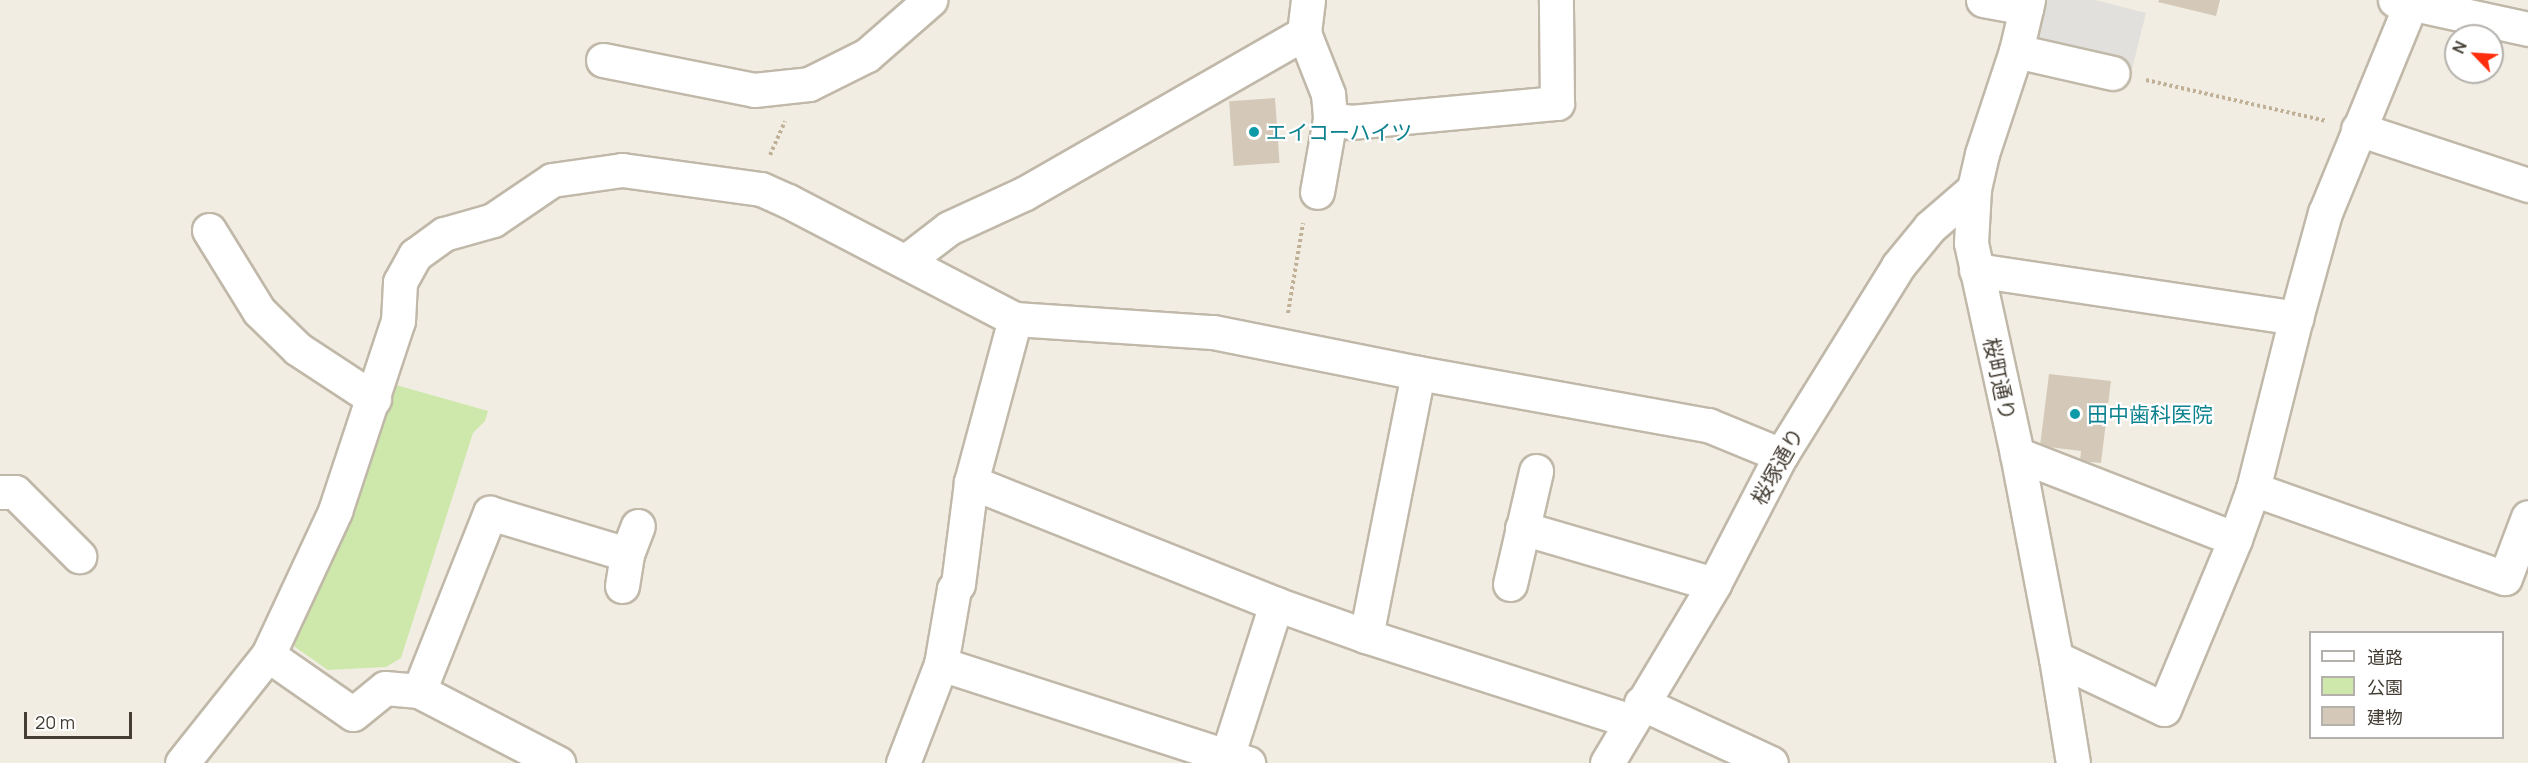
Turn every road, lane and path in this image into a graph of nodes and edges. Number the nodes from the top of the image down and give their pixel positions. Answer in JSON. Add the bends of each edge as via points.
{"nodes":[{"id":1,"x":930,"y":0,"type":"edge"},
{"id":2,"x":1308,"y":0,"type":"edge"},
{"id":3,"x":1556,"y":0,"type":"edge"},
{"id":4,"x":1983,"y":0,"type":"edge"},
{"id":5,"x":2403,"y":2,"type":"edge"},
{"id":6,"x":2026,"y":23,"type":"edge"},
{"id":7,"x":2528,"y":28,"type":"edge"},
{"id":8,"x":1304,"y":33,"type":"junction"},
{"id":9,"x":603,"y":60,"type":"dead end"},
{"id":10,"x":2113,"y":73,"type":"joint"},
{"id":11,"x":789,"y":116,"type":"dead end"},
{"id":12,"x":1330,"y":119,"type":"junction"},
{"id":13,"x":2358,"y":129,"type":"junction"},
{"id":14,"x":769,"y":159,"type":"dead end"},
{"id":15,"x":2528,"y":185,"type":"edge"},
{"id":16,"x":1974,"y":189,"type":"junction"},
{"id":17,"x":1310,"y":206,"type":"joint"},
{"id":18,"x":209,"y":230,"type":"dead end"},
{"id":19,"x":906,"y":261,"type":"junction"},
{"id":20,"x":1976,"y":270,"type":"junction"},
{"id":21,"x":2296,"y":318,"type":"junction"},
{"id":22,"x":1015,"y":319,"type":"junction"},
{"id":23,"x":1282,"y":346,"type":"junction"},
{"id":24,"x":1418,"y":373,"type":"junction"},
{"id":25,"x":374,"y":399,"type":"junction"},
{"id":26,"x":2017,"y":454,"type":"junction"},
{"id":27,"x":1781,"y":455,"type":"junction"},
{"id":28,"x":1536,"y":471,"type":"dead end"},
{"id":29,"x":971,"y":482,"type":"junction"},
{"id":30,"x":2253,"y":489,"type":"junction"},
{"id":31,"x":0,"y":492,"type":"edge"},
{"id":32,"x":2528,"y":517,"type":"edge"},
{"id":33,"x":1522,"y":528,"type":"junction"},
{"id":34,"x":2235,"y":539,"type":"junction"},
{"id":35,"x":629,"y":555,"type":"dead end"},
{"id":36,"x":79,"y":556,"type":"dead end"},
{"id":37,"x":1510,"y":584,"type":"dead end"},
{"id":38,"x":1714,"y":585,"type":"junction"},
{"id":39,"x":1274,"y":608,"type":"junction"},
{"id":40,"x":1366,"y":636,"type":"junction"},
{"id":41,"x":267,"y":655,"type":"junction"},
{"id":42,"x":2056,"y":658,"type":"junction"},
{"id":43,"x":940,"y":664,"type":"junction"},
{"id":44,"x":419,"y":691,"type":"junction"},
{"id":45,"x":1636,"y":712,"type":"junction"},
{"id":46,"x":1233,"y":757,"type":"edge"},
{"id":47,"x":546,"y":760,"type":"edge"},
{"id":48,"x":182,"y":763,"type":"edge"},
{"id":49,"x":903,"y":763,"type":"edge"},
{"id":50,"x":1607,"y":763,"type":"edge"},
{"id":51,"x":1771,"y":763,"type":"edge"},
{"id":52,"x":2073,"y":763,"type":"edge"}],
"edges":[{"from":1,"to":9,"type":"street","via":[[867,55],[809,84],[754,90]]},
{"from":2,"to":8,"type":"street"},
{"from":3,"to":12,"type":"street","via":[[1557,102],[1351,122]]},
{"from":4,"to":6,"type":"street"},
{"from":5,"to":7,"type":"street"},
{"from":5,"to":13,"type":"street"},
{"from":6,"to":10,"type":"street"},
{"from":6,"to":16,"type":"street","name":"桜町通り"},
{"from":8,"to":12,"type":"street","via":[[1328,94]]},
{"from":8,"to":19,"type":"street","via":[[1025,193],[949,228]]},
{"from":10,"to":13,"type":"path"},
{"from":11,"to":14,"type":"path"},
{"from":12,"to":17,"type":"street"},
{"from":13,"to":15,"type":"street"},
{"from":13,"to":21,"type":"street","via":[[2325,213]]},
{"from":16,"to":20,"type":"street","name":"桜町通り","via":[[1971,243]]},
{"from":16,"to":27,"type":"street","name":"桜塚通り","via":[[1930,227],[1898,266]]},
{"from":17,"to":23,"type":"path"},
{"from":18,"to":25,"type":"street","via":[[259,311],[298,349]]},
{"from":19,"to":22,"type":"street"},
{"from":19,"to":25,"type":"street","via":[[761,189],[622,170],[552,180],[493,220],[444,234],[415,255],[400,282],[398,321]]},
{"from":20,"to":21,"type":"street"},
{"from":20,"to":26,"type":"street","name":"桜町通り"},
{"from":21,"to":30,"type":"street"},
{"from":22,"to":23,"type":"street","via":[[1213,332]]},
{"from":22,"to":29,"type":"street"},
{"from":23,"to":24,"type":"street"},
{"from":24,"to":27,"type":"street","via":[[1708,425]]},
{"from":24,"to":40,"type":"street"},
{"from":25,"to":41,"type":"street","via":[[335,511]]},
{"from":26,"to":34,"type":"street"},
{"from":26,"to":42,"type":"street","name":"桜町通り"},
{"from":27,"to":38,"type":"street","name":"桜塚通り"},
{"from":28,"to":33,"type":"street"},
{"from":29,"to":39,"type":"street"},
{"from":29,"to":43,"type":"street","via":[[958,584]]},
{"from":30,"to":32,"type":"street","via":[[2505,578]]},
{"from":30,"to":34,"type":"street"},
{"from":31,"to":36,"type":"street","via":[[15,492]]},
{"from":33,"to":37,"type":"street"},
{"from":33,"to":38,"type":"street"},
{"from":34,"to":42,"type":"street","via":[[2164,709]]},
{"from":35,"to":44,"type":"street","via":[[490,513]]},
{"from":38,"to":45,"type":"street","name":"桜塚通り"},
{"from":39,"to":40,"type":"street"},
{"from":39,"to":46,"type":"street"},
{"from":40,"to":45,"type":"street"},
{"from":41,"to":44,"type":"street","via":[[353,714],[385,688]]},
{"from":41,"to":48,"type":"street"},
{"from":42,"to":52,"type":"street","name":"桜町通り"},
{"from":43,"to":46,"type":"street"},
{"from":43,"to":49,"type":"street"},
{"from":44,"to":47,"type":"street"},
{"from":45,"to":50,"type":"street","name":"桜塚通り"},
{"from":45,"to":51,"type":"street"}]}
